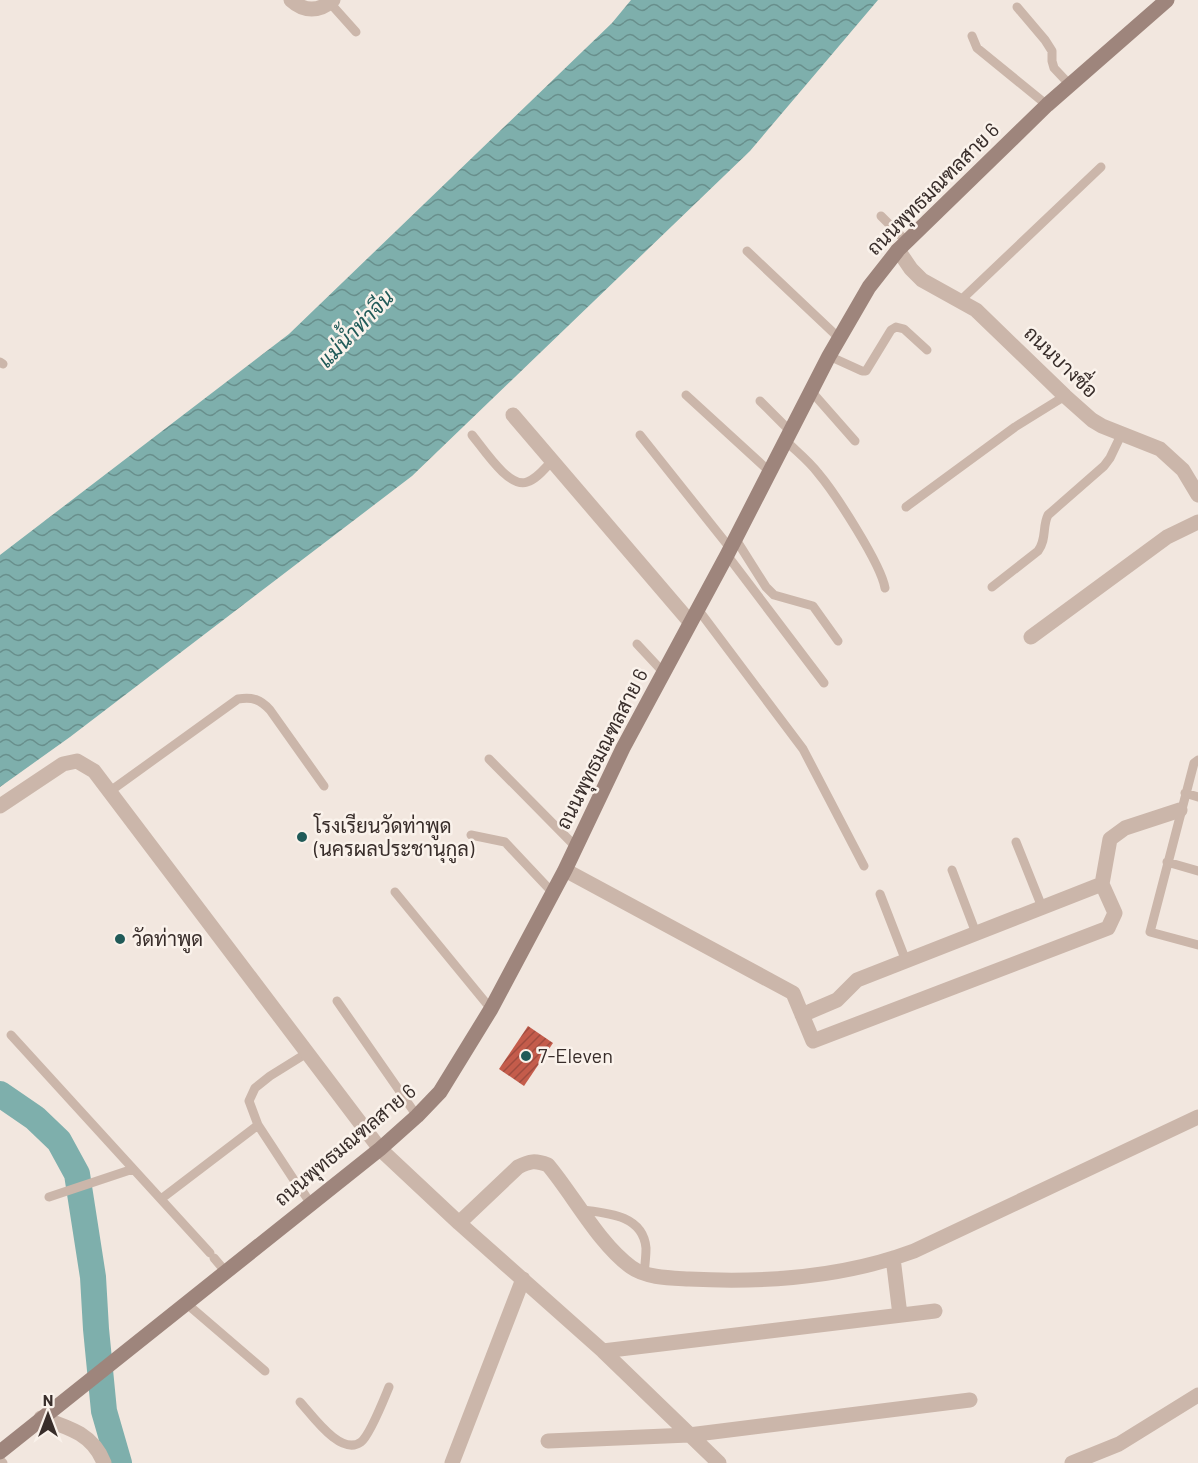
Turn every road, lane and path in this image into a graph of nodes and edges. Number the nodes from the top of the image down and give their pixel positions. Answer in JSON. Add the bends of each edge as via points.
{"nodes":[{"id":1,"x":291,"y":0,"type":"edge"},
{"id":2,"x":1167,"y":0,"type":"edge"},
{"id":3,"x":331,"y":1,"type":"edge"},
{"id":4,"x":1017,"y":8,"type":"dead end"},
{"id":5,"x":356,"y":32,"type":"dead end"},
{"id":6,"x":972,"y":36,"type":"dead end"},
{"id":7,"x":1070,"y":85,"type":"junction"},
{"id":8,"x":1047,"y":105,"type":"junction"},
{"id":9,"x":1101,"y":167,"type":"dead end"},
{"id":10,"x":881,"y":216,"type":"dead end"},
{"id":11,"x":902,"y":246,"type":"junction"},
{"id":12,"x":747,"y":251,"type":"dead end"},
{"id":13,"x":960,"y":302,"type":"junction"},
{"id":14,"x":839,"y":338,"type":"junction"},
{"id":15,"x":927,"y":350,"type":"dead end"},
{"id":16,"x":829,"y":356,"type":"junction"},
{"id":17,"x":811,"y":391,"type":"junction"},
{"id":18,"x":686,"y":394,"type":"dead end"},
{"id":19,"x":1065,"y":396,"type":"junction"},
{"id":20,"x":760,"y":401,"type":"dead end"},
{"id":21,"x":513,"y":415,"type":"dead end"},
{"id":22,"x":1122,"y":434,"type":"junction"},
{"id":23,"x":472,"y":435,"type":"dead end"},
{"id":24,"x":640,"y":435,"type":"dead end"},
{"id":25,"x":788,"y":435,"type":"junction"},
{"id":26,"x":855,"y":441,"type":"dead end"},
{"id":27,"x":552,"y":461,"type":"junction"},
{"id":28,"x":769,"y":471,"type":"junction"},
{"id":29,"x":1198,"y":495,"type":"edge"},
{"id":30,"x":906,"y":507,"type":"dead end"},
{"id":31,"x":1198,"y":522,"type":"edge"},
{"id":32,"x":731,"y":547,"type":"junction"},
{"id":33,"x":992,"y":587,"type":"dead end"},
{"id":34,"x":885,"y":588,"type":"dead end"},
{"id":35,"x":697,"y":608,"type":"junction"},
{"id":36,"x":690,"y":622,"type":"junction"},
{"id":37,"x":1031,"y":637,"type":"dead end"},
{"id":38,"x":838,"y":641,"type":"dead end"},
{"id":39,"x":637,"y":644,"type":"dead end"},
{"id":40,"x":664,"y":673,"type":"junction"},
{"id":41,"x":824,"y":683,"type":"dead end"},
{"id":42,"x":489,"y":759,"type":"dead end"},
{"id":43,"x":1198,"y":760,"type":"edge"},
{"id":44,"x":324,"y":786,"type":"dead end"},
{"id":45,"x":109,"y":792,"type":"junction"},
{"id":46,"x":1185,"y":793,"type":"junction"},
{"id":47,"x":1198,"y":797,"type":"edge"},
{"id":48,"x":0,"y":806,"type":"edge"},
{"id":49,"x":1180,"y":810,"type":"junction"},
{"id":50,"x":471,"y":835,"type":"dead end"},
{"id":51,"x":1016,"y":842,"type":"dead end"},
{"id":52,"x":576,"y":847,"type":"junction"},
{"id":53,"x":1167,"y":862,"type":"junction"},
{"id":54,"x":864,"y":866,"type":"dead end"},
{"id":55,"x":565,"y":870,"type":"junction"},
{"id":56,"x":952,"y":870,"type":"dead end"},
{"id":57,"x":1198,"y":871,"type":"edge"},
{"id":58,"x":1102,"y":884,"type":"junction"},
{"id":59,"x":395,"y":892,"type":"dead end"},
{"id":60,"x":553,"y":893,"type":"junction"},
{"id":61,"x":880,"y":894,"type":"dead end"},
{"id":62,"x":1042,"y":907,"type":"junction"},
{"id":63,"x":976,"y":933,"type":"junction"},
{"id":64,"x":1198,"y":945,"type":"edge"},
{"id":65,"x":906,"y":961,"type":"junction"},
{"id":66,"x":337,"y":1001,"type":"dead end"},
{"id":67,"x":491,"y":1009,"type":"junction"},
{"id":68,"x":802,"y":1015,"type":"junction"},
{"id":69,"x":11,"y":1035,"type":"dead end"},
{"id":70,"x":307,"y":1053,"type":"junction"},
{"id":71,"x":417,"y":1116,"type":"junction"},
{"id":72,"x":1198,"y":1117,"type":"edge"},
{"id":73,"x":258,"y":1125,"type":"junction"},
{"id":74,"x":380,"y":1149,"type":"junction"},
{"id":75,"x":134,"y":1169,"type":"junction"},
{"id":76,"x":50,"y":1197,"type":"dead end"},
{"id":77,"x":160,"y":1199,"type":"junction"},
{"id":78,"x":310,"y":1204,"type":"junction"},
{"id":79,"x":582,"y":1210,"type":"junction"},
{"id":80,"x":459,"y":1223,"type":"junction"},
{"id":81,"x":893,"y":1258,"type":"junction"},
{"id":82,"x":225,"y":1271,"type":"junction"},
{"id":83,"x":644,"y":1273,"type":"junction"},
{"id":84,"x":523,"y":1279,"type":"junction"},
{"id":85,"x":187,"y":1304,"type":"junction"},
{"id":86,"x":935,"y":1311,"type":"dead end"},
{"id":87,"x":900,"y":1315,"type":"junction"},
{"id":88,"x":603,"y":1351,"type":"junction"},
{"id":89,"x":266,"y":1371,"type":"dead end"},
{"id":90,"x":389,"y":1387,"type":"dead end"},
{"id":91,"x":1198,"y":1395,"type":"edge"},
{"id":92,"x":970,"y":1400,"type":"dead end"},
{"id":93,"x":300,"y":1402,"type":"dead end"},
{"id":94,"x":41,"y":1418,"type":"junction"},
{"id":95,"x":689,"y":1435,"type":"junction"},
{"id":96,"x":548,"y":1441,"type":"dead end"},
{"id":97,"x":0,"y":1452,"type":"edge"},
{"id":98,"x":104,"y":1463,"type":"edge"},
{"id":99,"x":453,"y":1463,"type":"edge"},
{"id":100,"x":719,"y":1463,"type":"edge"},
{"id":101,"x":1072,"y":1463,"type":"edge"}],
"edges":[{"from":1,"to":3,"type":"street","via":[[307,9],[323,8]]},
{"from":2,"to":7,"type":"main road","name":"ถนนพุทธมณฑลสาย 6"},
{"from":3,"to":5,"type":"lane"},
{"from":4,"to":7,"type":"lane","via":[[1045,40],[1052,51],[1054,68]]},
{"from":6,"to":8,"type":"lane","via":[[977,48]]},
{"from":7,"to":8,"type":"main road","name":"ถนนพุทธมณฑลสาย 6"},
{"from":8,"to":11,"type":"main road","name":"ถนนพุทธมณฑลสาย 6"},
{"from":9,"to":13,"type":"lane"},
{"from":10,"to":11,"type":"lane"},
{"from":11,"to":13,"type":"street","name":"ถนนบางซื่อ","via":[[911,269],[922,280]]},
{"from":11,"to":14,"type":"main road","name":"ถนนพุทธมณฑลสาย 6","via":[[868,287]]},
{"from":12,"to":14,"type":"lane"},
{"from":13,"to":19,"type":"street","name":"ถนนบางซื่อ","via":[[976,310]]},
{"from":14,"to":16,"type":"main road","name":"ถนนพุทธมณฑลสาย 6"},
{"from":15,"to":16,"type":"lane","via":[[904,329],[896,327],[866,371]]},
{"from":16,"to":17,"type":"main road","name":"ถนนพุทธมณฑลสาย 6"},
{"from":17,"to":25,"type":"main road","name":"ถนนพุทธมณฑลสาย 6"},
{"from":17,"to":26,"type":"lane"},
{"from":18,"to":28,"type":"lane"},
{"from":19,"to":22,"type":"street","name":"ถนนบางซื่อ","via":[[1092,420]]},
{"from":19,"to":30,"type":"lane","via":[[1015,426]]},
{"from":20,"to":25,"type":"lane"},
{"from":21,"to":27,"type":"street"},
{"from":22,"to":29,"type":"street","name":"ถนนบางซื่อ","via":[[1160,449],[1183,470]]},
{"from":22,"to":33,"type":"lane","via":[[1104,466],[1048,515],[1044,543],[1038,551]]},
{"from":23,"to":27,"type":"lane","via":[[506,476],[518,483],[531,481]]},
{"from":24,"to":32,"type":"lane"},
{"from":25,"to":28,"type":"main road","name":"ถนนพุทธมณฑลสาย 6"},
{"from":25,"to":34,"type":"lane","via":[[830,489],[880,572]]},
{"from":27,"to":36,"type":"street"},
{"from":28,"to":32,"type":"main road","name":"ถนนพุทธมณฑลสาย 6"},
{"from":31,"to":37,"type":"street","via":[[1167,537]]},
{"from":32,"to":35,"type":"main road","name":"ถนนพุทธมณฑลสาย 6"},
{"from":32,"to":38,"type":"lane","via":[[774,595],[813,606]]},
{"from":32,"to":41,"type":"lane"},
{"from":35,"to":36,"type":"main road","name":"ถนนพุทธมณฑลสาย 6"},
{"from":35,"to":54,"type":"lane","via":[[803,749]]},
{"from":36,"to":40,"type":"main road","name":"ถนนพุทธมณฑลสาย 6"},
{"from":39,"to":40,"type":"lane"},
{"from":40,"to":52,"type":"main road","name":"ถนนพุทธมณฑลสาย 6"},
{"from":42,"to":52,"type":"lane"},
{"from":43,"to":46,"type":"lane"},
{"from":44,"to":45,"type":"lane","via":[[270,710],[253,697],[238,699]]},
{"from":45,"to":48,"type":"street","via":[[94,771],[76,761],[63,764]]},
{"from":45,"to":70,"type":"street"},
{"from":46,"to":47,"type":"lane"},
{"from":46,"to":49,"type":"lane"},
{"from":49,"to":53,"type":"lane"},
{"from":49,"to":58,"type":"street","via":[[1125,828],[1110,839]]},
{"from":50,"to":60,"type":"lane","via":[[505,843]]},
{"from":51,"to":62,"type":"lane"},
{"from":52,"to":55,"type":"main road","name":"ถนนพุทธมณฑลสาย 6"},
{"from":53,"to":57,"type":"lane"},
{"from":53,"to":64,"type":"lane","via":[[1150,932]]},
{"from":55,"to":60,"type":"main road","name":"ถนนพุทธมณฑลสาย 6"},
{"from":55,"to":68,"type":"street","via":[[793,993]]},
{"from":56,"to":63,"type":"lane"},
{"from":58,"to":62,"type":"street"},
{"from":58,"to":68,"type":"street","via":[[1115,913],[1108,928],[813,1041]]},
{"from":59,"to":67,"type":"lane"},
{"from":60,"to":67,"type":"main road","name":"ถนนพุทธมณฑลสาย 6"},
{"from":61,"to":65,"type":"lane"},
{"from":62,"to":63,"type":"street"},
{"from":63,"to":65,"type":"street"},
{"from":65,"to":68,"type":"street","via":[[857,980],[837,1000]]},
{"from":66,"to":71,"type":"lane"},
{"from":67,"to":71,"type":"main road","name":"ถนนพุทธมณฑลสาย 6","via":[[440,1092]]},
{"from":69,"to":75,"type":"lane"},
{"from":70,"to":73,"type":"lane","via":[[255,1088],[249,1101]]},
{"from":70,"to":74,"type":"street"},
{"from":71,"to":74,"type":"main road","name":"ถนนพุทธมณฑลสาย 6"},
{"from":72,"to":81,"type":"street"},
{"from":73,"to":77,"type":"lane"},
{"from":73,"to":78,"type":"lane"},
{"from":74,"to":78,"type":"main road","name":"ถนนพุทธมณฑลสาย 6"},
{"from":74,"to":80,"type":"street"},
{"from":75,"to":76,"type":"lane"},
{"from":75,"to":77,"type":"lane"},
{"from":77,"to":82,"type":"lane"},
{"from":78,"to":82,"type":"main road","name":"ถนนพุทธมณฑลสาย 6"},
{"from":79,"to":80,"type":"street","via":[[548,1165],[530,1161],[518,1167]]},
{"from":79,"to":83,"type":"street","via":[[611,1249],[633,1269]]},
{"from":79,"to":83,"type":"lane","via":[[616,1215],[630,1221],[642,1233],[646,1248]]},
{"from":80,"to":84,"type":"street"},
{"from":81,"to":83,"type":"street","via":[[842,1271],[776,1280],[674,1278]]},
{"from":81,"to":87,"type":"street"},
{"from":82,"to":85,"type":"main road","name":"ถนนพุทธมณฑลสาย 6"},
{"from":84,"to":88,"type":"street"},
{"from":84,"to":99,"type":"street"},
{"from":85,"to":89,"type":"lane"},
{"from":85,"to":94,"type":"main road","name":"ถนนพุทธมณฑลสาย 6"},
{"from":86,"to":87,"type":"street"},
{"from":87,"to":88,"type":"street"},
{"from":88,"to":95,"type":"street"},
{"from":90,"to":93,"type":"lane","via":[[360,1443],[347,1445],[334,1438]]},
{"from":91,"to":101,"type":"street","via":[[1119,1444]]},
{"from":92,"to":95,"type":"street"},
{"from":94,"to":97,"type":"main road","name":"ถนนพุทธมณฑลสาย 6"},
{"from":94,"to":98,"type":"street","via":[[91,1440]]},
{"from":95,"to":96,"type":"street"},
{"from":95,"to":100,"type":"street"}]}
